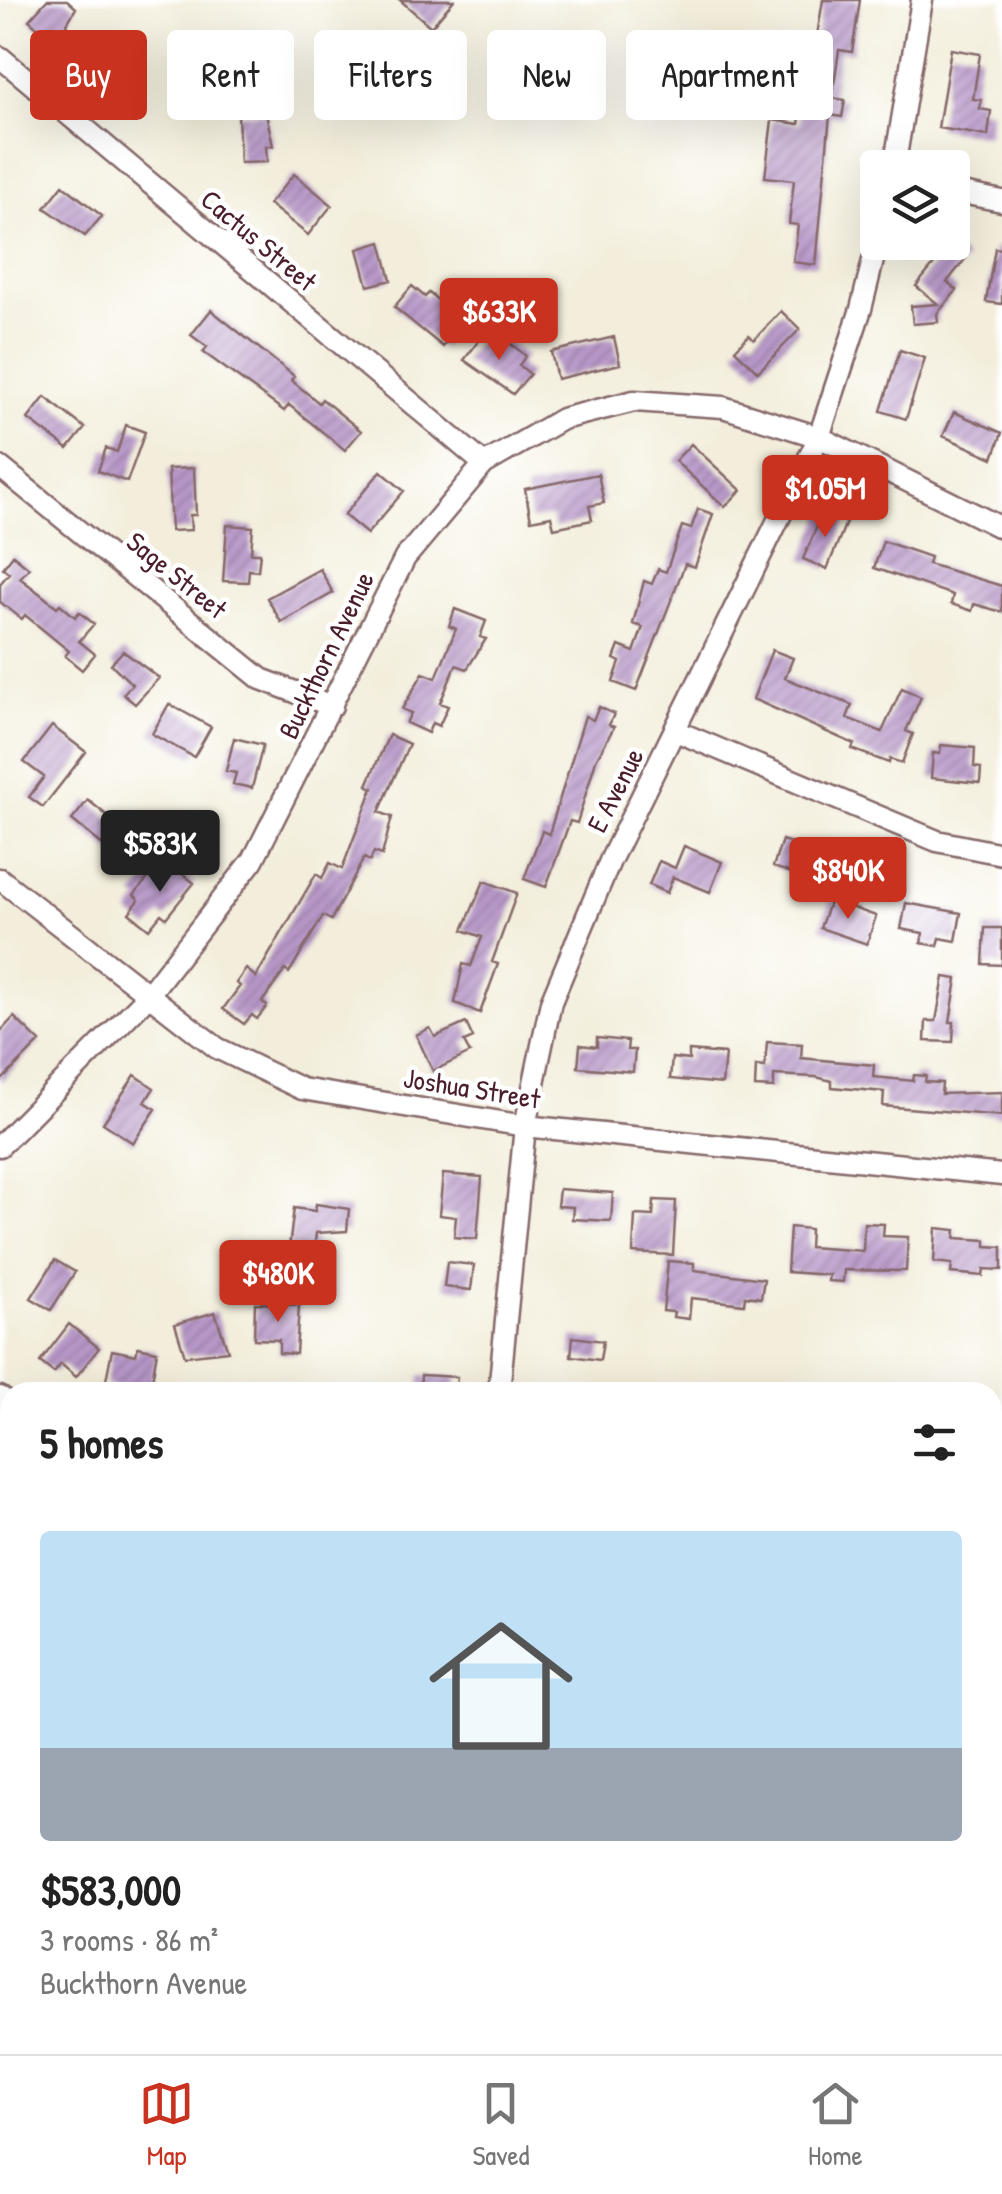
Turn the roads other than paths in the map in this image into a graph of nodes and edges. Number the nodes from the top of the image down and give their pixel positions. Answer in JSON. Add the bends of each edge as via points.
{"nodes":[{"id":1,"x":922,"y":0,"type":"edge"},
{"id":2,"x":0,"y":57,"type":"edge"},
{"id":3,"x":897,"y":150,"type":"edge"},
{"id":4,"x":970,"y":195,"type":"edge"},
{"id":5,"x":1002,"y":201,"type":"edge"},
{"id":6,"x":873,"y":260,"type":"edge"},
{"id":7,"x":819,"y":437,"type":"junction"},
{"id":8,"x":484,"y":464,"type":"junction"},
{"id":9,"x":0,"y":467,"type":"edge"},
{"id":10,"x":1002,"y":528,"type":"edge"},
{"id":11,"x":332,"y":706,"type":"junction"},
{"id":12,"x":676,"y":731,"type":"junction"},
{"id":13,"x":1002,"y":854,"type":"edge"},
{"id":14,"x":0,"y":880,"type":"edge"},
{"id":15,"x":146,"y":998,"type":"junction"},
{"id":16,"x":526,"y":1126,"type":"junction"},
{"id":17,"x":0,"y":1146,"type":"edge"},
{"id":18,"x":1002,"y":1175,"type":"edge"},
{"id":19,"x":500,"y":1382,"type":"edge"}],
"edges":[{"from":1,"to":3,"type":"street"},
{"from":2,"to":8,"type":"street","name":"Cactus Street"},
{"from":4,"to":5,"type":"street"},
{"from":6,"to":7,"type":"street","name":"E Avenue"},
{"from":7,"to":8,"type":"street","name":"Buckthorn Avenue","via":[[723,407],[634,402],[562,418]]},
{"from":7,"to":10,"type":"street"},
{"from":7,"to":12,"type":"street","name":"E Avenue"},
{"from":8,"to":11,"type":"street","name":"Buckthorn Avenue","via":[[405,558]]},
{"from":9,"to":11,"type":"street","name":"Sage Street","via":[[261,679]]},
{"from":11,"to":15,"type":"street","name":"Buckthorn Avenue","via":[[254,860]]},
{"from":12,"to":13,"type":"street","via":[[937,841]]},
{"from":12,"to":16,"type":"street","name":"E Avenue","via":[[610,860],[552,1002]]},
{"from":14,"to":15,"type":"street","name":"Joshua Street"},
{"from":15,"to":16,"type":"street","name":"Joshua Street","via":[[217,1048],[302,1089]]},
{"from":15,"to":17,"type":"street","name":"Buckthorn Avenue"},
{"from":16,"to":18,"type":"street","name":"Joshua Street"},
{"from":16,"to":19,"type":"street","name":"E Avenue"}]}
